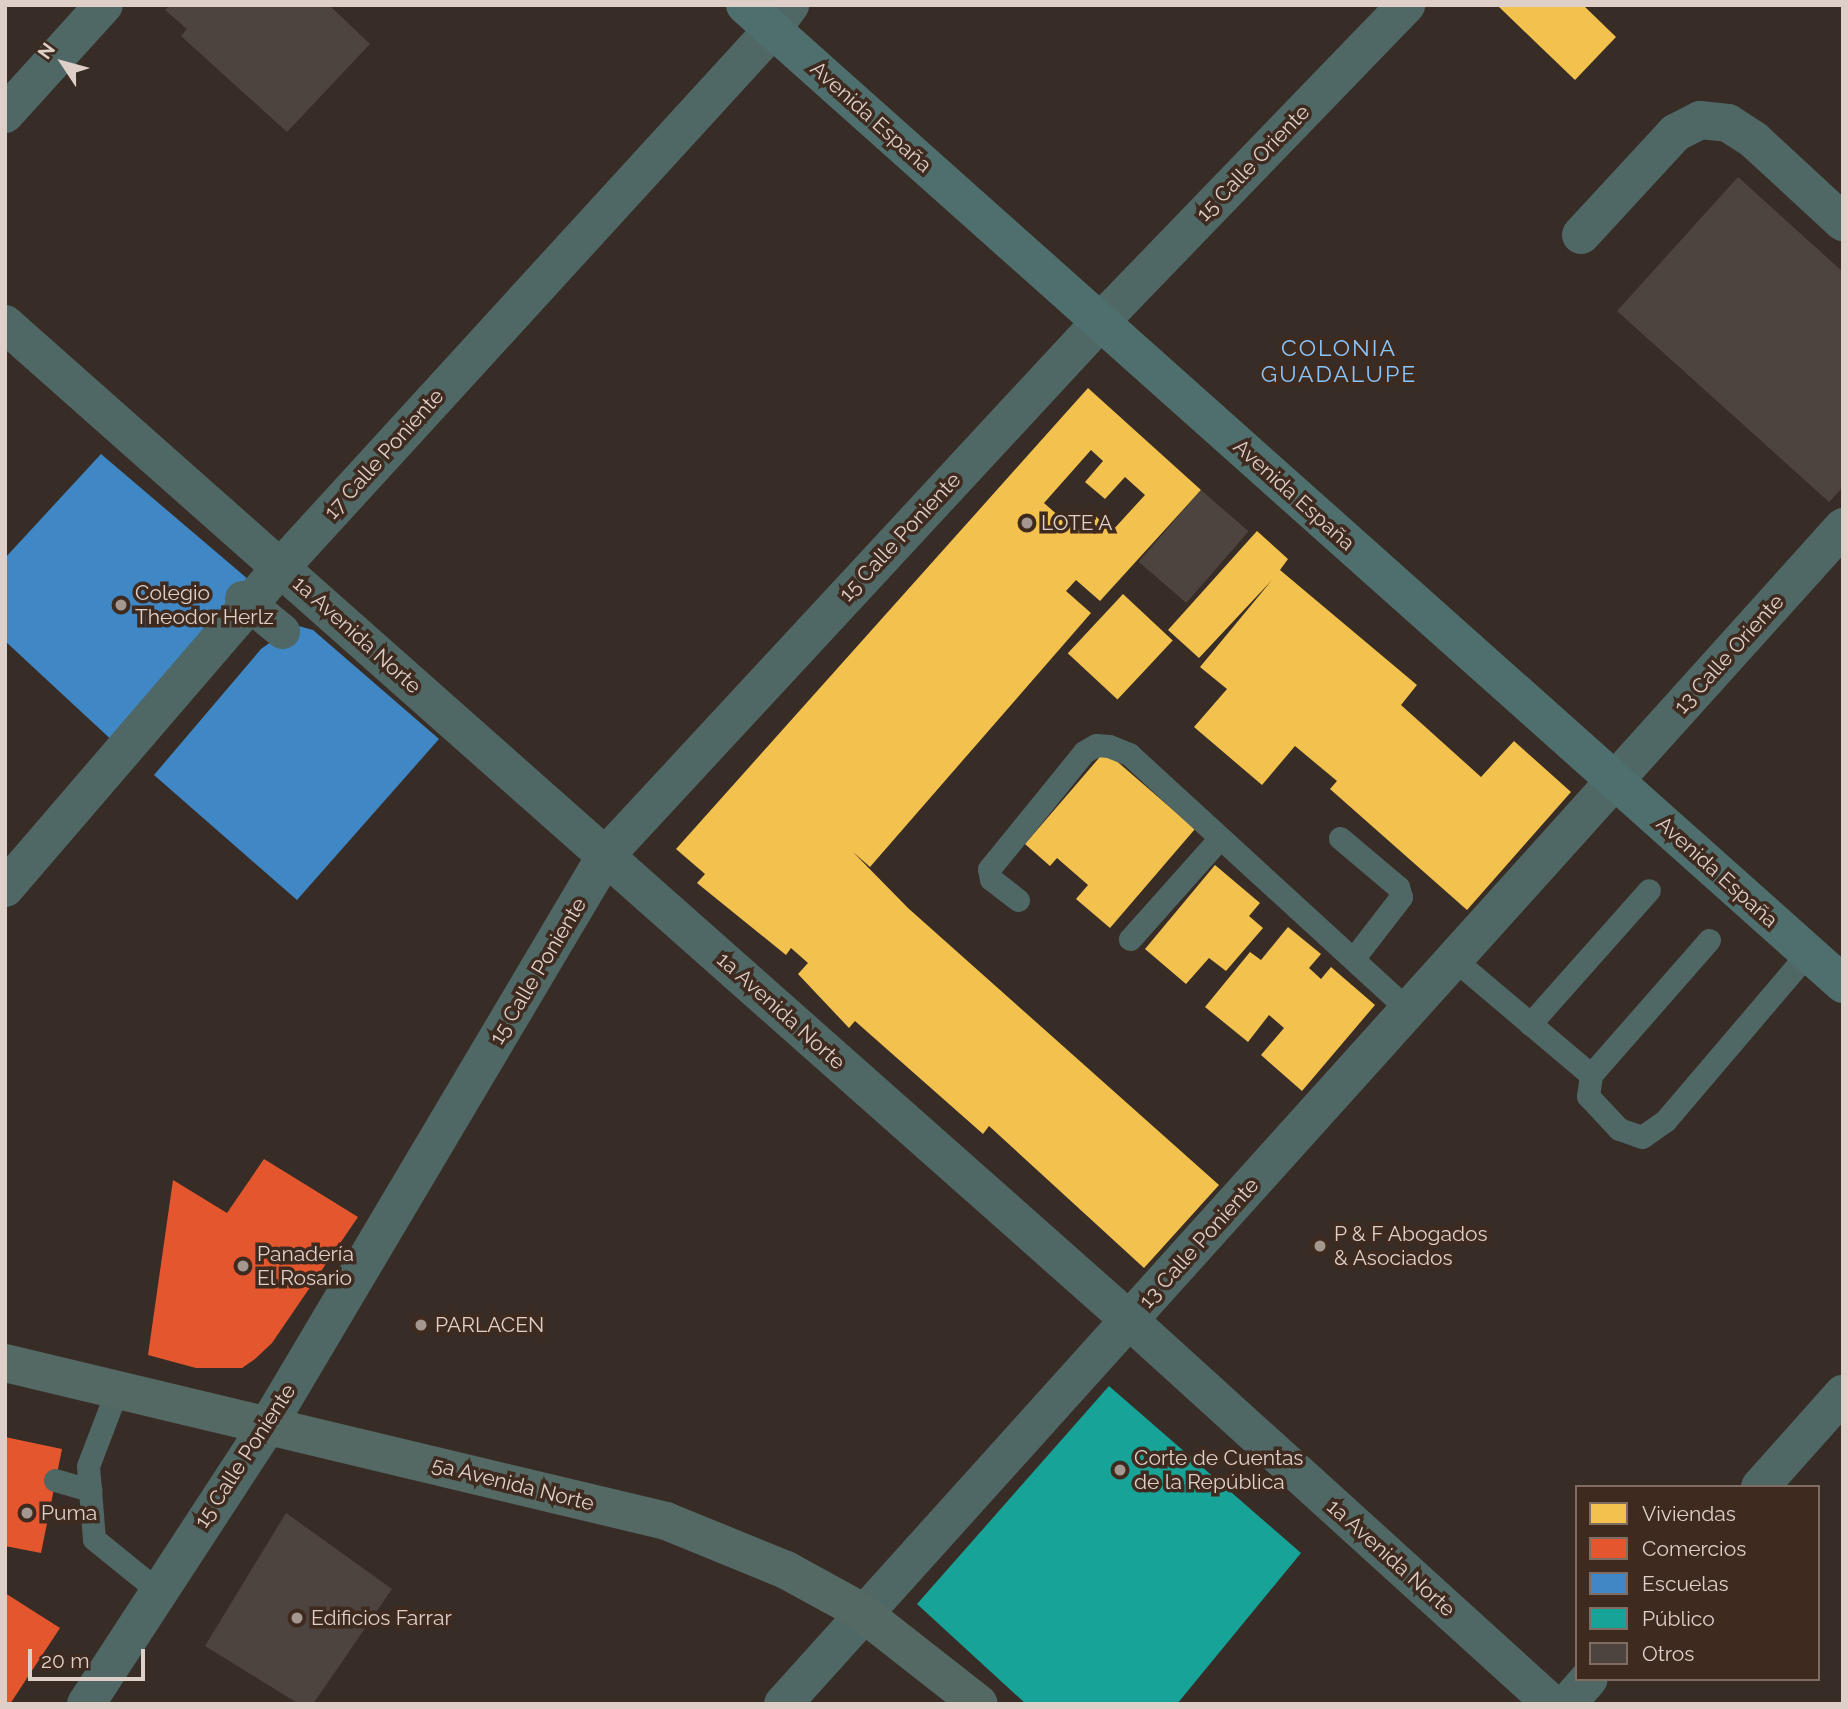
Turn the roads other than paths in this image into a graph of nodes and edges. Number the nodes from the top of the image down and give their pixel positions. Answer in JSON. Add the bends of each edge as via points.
{"nodes":[{"id":1,"x":104,"y":5,"type":"edge"},
{"id":2,"x":1406,"y":5,"type":"edge"},
{"id":3,"x":769,"y":13,"type":"edge"},
{"id":4,"x":5,"y":114,"type":"edge"},
{"id":5,"x":1843,"y":222,"type":"edge"},
{"id":6,"x":1581,"y":235,"type":"dead end"},
{"id":7,"x":1100,"y":322,"type":"junction"},
{"id":8,"x":5,"y":324,"type":"edge"},
{"id":9,"x":1843,"y":527,"type":"edge"},
{"id":10,"x":281,"y":567,"type":"junction"},
{"id":11,"x":242,"y":598,"type":"dead end"},
{"id":12,"x":282,"y":631,"type":"dead end"},
{"id":13,"x":1616,"y":782,"type":"junction"},
{"id":14,"x":1220,"y":838,"type":"junction"},
{"id":15,"x":1340,"y":838,"type":"dead end"},
{"id":16,"x":606,"y":855,"type":"junction"},
{"id":17,"x":5,"y":888,"type":"edge"},
{"id":18,"x":1650,"y":890,"type":"dead end"},
{"id":19,"x":1018,"y":900,"type":"dead end"},
{"id":20,"x":1130,"y":939,"type":"dead end"},
{"id":21,"x":1709,"y":940,"type":"dead end"},
{"id":22,"x":1808,"y":953,"type":"junction"},
{"id":23,"x":1353,"y":959,"type":"junction"},
{"id":24,"x":1455,"y":960,"type":"junction"},
{"id":25,"x":1843,"y":984,"type":"edge"},
{"id":26,"x":1409,"y":1011,"type":"junction"},
{"id":27,"x":1530,"y":1024,"type":"junction"},
{"id":28,"x":1591,"y":1074,"type":"junction"},
{"id":29,"x":1129,"y":1320,"type":"junction"},
{"id":30,"x":5,"y":1363,"type":"edge"},
{"id":31,"x":117,"y":1390,"type":"junction"},
{"id":32,"x":1843,"y":1394,"type":"edge"},
{"id":33,"x":268,"y":1425,"type":"junction"},
{"id":34,"x":55,"y":1480,"type":"dead end"},
{"id":35,"x":1762,"y":1485,"type":"edge"},
{"id":36,"x":91,"y":1490,"type":"junction"},
{"id":37,"x":157,"y":1590,"type":"junction"},
{"id":38,"x":1587,"y":1681,"type":"edge"},
{"id":39,"x":86,"y":1704,"type":"edge"},
{"id":40,"x":782,"y":1704,"type":"edge"},
{"id":41,"x":979,"y":1704,"type":"edge"},
{"id":42,"x":1552,"y":1704,"type":"edge"},
{"id":43,"x":1567,"y":1704,"type":"edge"}],
"edges":[{"from":1,"to":4,"type":"street"},
{"from":2,"to":7,"type":"street","name":"15 Calle Oriente"},
{"from":3,"to":7,"type":"main road","name":"Avenida España"},
{"from":3,"to":10,"type":"street","name":"17 Calle Poniente"},
{"from":5,"to":6,"type":"street","via":[[1754,140],[1728,122],[1700,120],[1675,133]]},
{"from":7,"to":13,"type":"main road","name":"Avenida España"},
{"from":7,"to":16,"type":"street","name":"15 Calle Poniente"},
{"from":8,"to":10,"type":"street","name":"1a Avenida Norte"},
{"from":9,"to":13,"type":"street","name":"13 Calle Oriente"},
{"from":10,"to":16,"type":"street","name":"1a Avenida Norte"},
{"from":10,"to":17,"type":"street","name":"17 Calle Poniente"},
{"from":11,"to":12,"type":"street"},
{"from":13,"to":22,"type":"main road","name":"Avenida España"},
{"from":13,"to":24,"type":"street","name":"13 Calle Poniente"},
{"from":14,"to":19,"type":"lane","via":[[1129,754],[1096,745],[1084,752],[989,869],[991,878]]},
{"from":14,"to":20,"type":"lane"},
{"from":14,"to":23,"type":"lane"},
{"from":15,"to":23,"type":"lane","via":[[1398,887],[1401,897]]},
{"from":16,"to":29,"type":"street","name":"1a Avenida Norte"},
{"from":16,"to":33,"type":"street","name":"15 Calle Poniente"},
{"from":18,"to":27,"type":"lane"},
{"from":21,"to":28,"type":"lane"},
{"from":22,"to":25,"type":"main road","name":"Avenida España"},
{"from":22,"to":28,"type":"lane","via":[[1665,1121],[1642,1137],[1619,1129],[1597,1110],[1588,1096]]},
{"from":23,"to":26,"type":"lane"},
{"from":24,"to":26,"type":"street","name":"13 Calle Poniente"},
{"from":24,"to":27,"type":"lane"},
{"from":26,"to":29,"type":"street","name":"13 Calle Poniente"},
{"from":27,"to":28,"type":"lane"},
{"from":29,"to":40,"type":"street","name":"13 Calle Poniente"},
{"from":29,"to":42,"type":"street","name":"1a Avenida Norte"},
{"from":30,"to":31,"type":"main road","name":"5a Avenida Norte"},
{"from":31,"to":33,"type":"main road","name":"5a Avenida Norte"},
{"from":31,"to":36,"type":"lane","via":[[89,1466]]},
{"from":32,"to":35,"type":"street"},
{"from":33,"to":37,"type":"street","name":"15 Calle Poniente"},
{"from":33,"to":41,"type":"main road","name":"5a Avenida Norte","via":[[666,1521],[754,1556],[829,1593],[949,1677]]},
{"from":34,"to":36,"type":"lane"},
{"from":36,"to":37,"type":"lane","via":[[94,1539]]},
{"from":37,"to":39,"type":"street","name":"15 Calle Poniente"},
{"from":38,"to":43,"type":"street"}]}
